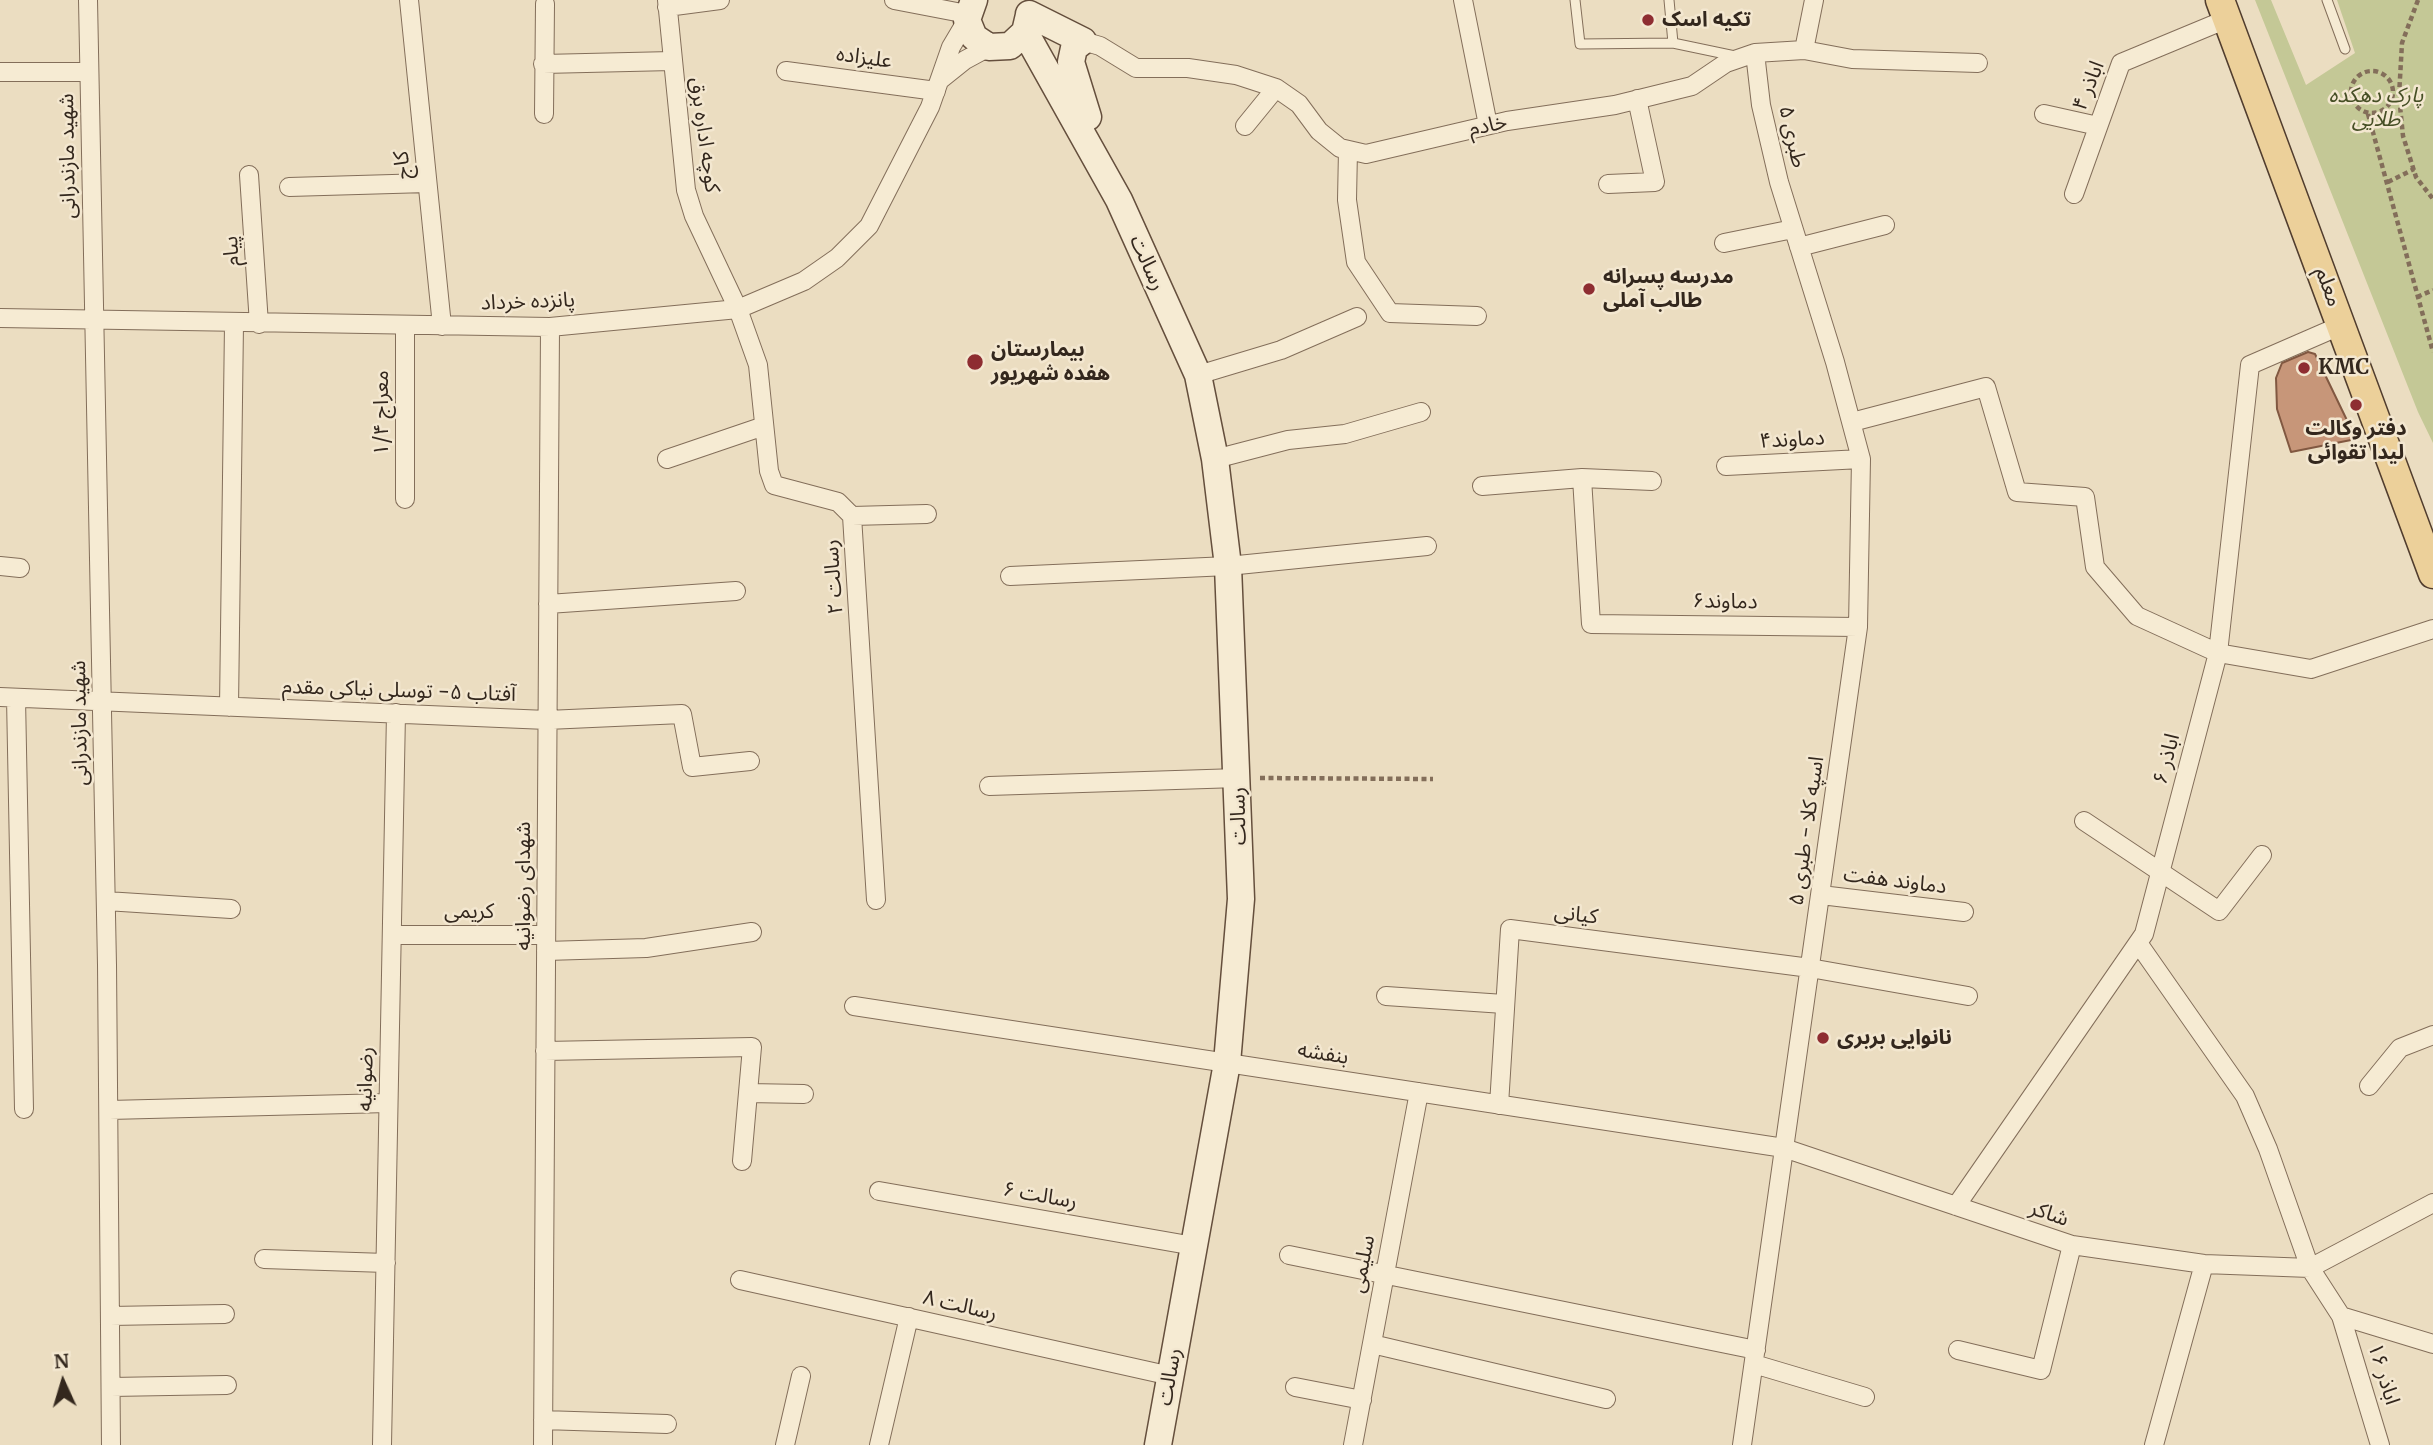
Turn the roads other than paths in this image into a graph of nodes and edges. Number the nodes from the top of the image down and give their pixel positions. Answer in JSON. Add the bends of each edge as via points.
{"nodes":[{"id":1,"x":88,"y":0,"type":"edge"},
{"id":2,"x":409,"y":0,"type":"edge"},
{"id":3,"x":720,"y":0,"type":"edge"},
{"id":4,"x":894,"y":0,"type":"edge"},
{"id":5,"x":1463,"y":0,"type":"edge"},
{"id":6,"x":1575,"y":0,"type":"edge"},
{"id":7,"x":1670,"y":0,"type":"edge"},
{"id":8,"x":1814,"y":0,"type":"edge"},
{"id":9,"x":2327,"y":0,"type":"edge"},
{"id":10,"x":667,"y":3,"type":"edge"},
{"id":11,"x":545,"y":4,"type":"dead end"},
{"id":12,"x":2226,"y":6,"type":"edge"},
{"id":13,"x":970,"y":11,"type":"edge"},
{"id":14,"x":1026,"y":15,"type":"edge"},
{"id":15,"x":1083,"y":41,"type":"junction"},
{"id":16,"x":1673,"y":43,"type":"junction"},
{"id":17,"x":989,"y":47,"type":"junction"},
{"id":18,"x":2346,"y":49,"type":"dead end"},
{"id":19,"x":1804,"y":50,"type":"junction"},
{"id":20,"x":1748,"y":55,"type":"junction"},
{"id":21,"x":672,"y":61,"type":"junction"},
{"id":22,"x":1978,"y":63,"type":"dead end"},
{"id":23,"x":543,"y":64,"type":"junction"},
{"id":24,"x":786,"y":71,"type":"dead end"},
{"id":25,"x":0,"y":72,"type":"edge"},
{"id":26,"x":89,"y":72,"type":"junction"},
{"id":27,"x":938,"y":86,"type":"junction"},
{"id":28,"x":1276,"y":88,"type":"junction"},
{"id":29,"x":1637,"y":99,"type":"junction"},
{"id":30,"x":544,"y":114,"type":"dead end"},
{"id":31,"x":2044,"y":114,"type":"dead end"},
{"id":32,"x":1488,"y":125,"type":"junction"},
{"id":33,"x":1245,"y":126,"type":"dead end"},
{"id":34,"x":2098,"y":126,"type":"junction"},
{"id":35,"x":1348,"y":150,"type":"junction"},
{"id":36,"x":249,"y":175,"type":"dead end"},
{"id":37,"x":428,"y":183,"type":"junction"},
{"id":38,"x":1608,"y":184,"type":"dead end"},
{"id":39,"x":289,"y":187,"type":"dead end"},
{"id":40,"x":2074,"y":194,"type":"dead end"},
{"id":41,"x":1119,"y":200,"type":"junction"},
{"id":42,"x":1885,"y":225,"type":"dead end"},
{"id":43,"x":1793,"y":229,"type":"junction"},
{"id":44,"x":1724,"y":243,"type":"dead end"},
{"id":45,"x":1799,"y":247,"type":"junction"},
{"id":46,"x":738,"y":309,"type":"junction"},
{"id":47,"x":1476,"y":316,"type":"dead end"},
{"id":48,"x":1357,"y":317,"type":"dead end"},
{"id":49,"x":0,"y":318,"type":"edge"},
{"id":50,"x":95,"y":321,"type":"junction"},
{"id":51,"x":234,"y":324,"type":"junction"},
{"id":52,"x":259,"y":324,"type":"junction"},
{"id":53,"x":2342,"y":325,"type":"junction"},
{"id":54,"x":405,"y":326,"type":"junction"},
{"id":55,"x":442,"y":326,"type":"junction"},
{"id":56,"x":550,"y":327,"type":"junction"},
{"id":57,"x":1198,"y":375,"type":"junction"},
{"id":58,"x":1422,"y":412,"type":"dead end"},
{"id":59,"x":1852,"y":422,"type":"junction"},
{"id":60,"x":765,"y":426,"type":"junction"},
{"id":61,"x":667,"y":459,"type":"dead end"},
{"id":62,"x":1215,"y":460,"type":"junction"},
{"id":63,"x":1861,"y":460,"type":"junction"},
{"id":64,"x":1726,"y":466,"type":"dead end"},
{"id":65,"x":1582,"y":478,"type":"junction"},
{"id":66,"x":1652,"y":481,"type":"dead end"},
{"id":67,"x":1482,"y":486,"type":"dead end"},
{"id":68,"x":405,"y":499,"type":"dead end"},
{"id":69,"x":2429,"y":512,"type":"edge"},
{"id":70,"x":927,"y":514,"type":"dead end"},
{"id":71,"x":852,"y":516,"type":"junction"},
{"id":72,"x":1427,"y":546,"type":"dead end"},
{"id":73,"x":0,"y":566,"type":"edge"},
{"id":74,"x":1228,"y":566,"type":"junction"},
{"id":75,"x":20,"y":568,"type":"dead end"},
{"id":76,"x":2433,"y":574,"type":"edge"},
{"id":77,"x":1010,"y":576,"type":"dead end"},
{"id":78,"x":736,"y":591,"type":"dead end"},
{"id":79,"x":548,"y":604,"type":"junction"},
{"id":80,"x":1858,"y":626,"type":"junction"},
{"id":81,"x":2433,"y":629,"type":"edge"},
{"id":82,"x":2218,"y":653,"type":"junction"},
{"id":83,"x":8,"y":698,"type":"edge"},
{"id":84,"x":103,"y":701,"type":"junction"},
{"id":85,"x":229,"y":707,"type":"junction"},
{"id":86,"x":396,"y":713,"type":"junction"},
{"id":87,"x":547,"y":720,"type":"junction"},
{"id":88,"x":750,"y":761,"type":"dead end"},
{"id":89,"x":1238,"y":778,"type":"junction"},
{"id":90,"x":989,"y":786,"type":"dead end"},
{"id":91,"x":2084,"y":821,"type":"dead end"},
{"id":92,"x":2262,"y":855,"type":"dead end"},
{"id":93,"x":2161,"y":872,"type":"junction"},
{"id":94,"x":1821,"y":895,"type":"junction"},
{"id":95,"x":876,"y":900,"type":"dead end"},
{"id":96,"x":106,"y":901,"type":"junction"},
{"id":97,"x":231,"y":909,"type":"dead end"},
{"id":98,"x":1965,"y":912,"type":"dead end"},
{"id":99,"x":752,"y":932,"type":"dead end"},
{"id":100,"x":391,"y":935,"type":"junction"},
{"id":101,"x":546,"y":943,"type":"junction"},
{"id":102,"x":2138,"y":943,"type":"junction"},
{"id":103,"x":1811,"y":968,"type":"junction"},
{"id":104,"x":1386,"y":996,"type":"dead end"},
{"id":105,"x":1968,"y":996,"type":"dead end"},
{"id":106,"x":1504,"y":1004,"type":"junction"},
{"id":107,"x":854,"y":1006,"type":"dead end"},
{"id":108,"x":2433,"y":1035,"type":"edge"},
{"id":109,"x":545,"y":1051,"type":"junction"},
{"id":110,"x":1227,"y":1063,"type":"junction"},
{"id":111,"x":2369,"y":1086,"type":"dead end"},
{"id":112,"x":1419,"y":1092,"type":"junction"},
{"id":113,"x":748,"y":1093,"type":"junction"},
{"id":114,"x":804,"y":1094,"type":"dead end"},
{"id":115,"x":388,"y":1102,"type":"junction"},
{"id":116,"x":1499,"y":1105,"type":"junction"},
{"id":117,"x":24,"y":1109,"type":"dead end"},
{"id":118,"x":109,"y":1110,"type":"junction"},
{"id":119,"x":1784,"y":1148,"type":"junction"},
{"id":120,"x":742,"y":1161,"type":"dead end"},
{"id":121,"x":879,"y":1191,"type":"dead end"},
{"id":122,"x":2433,"y":1203,"type":"edge"},
{"id":123,"x":1956,"y":1206,"type":"junction"},
{"id":124,"x":2072,"y":1245,"type":"junction"},
{"id":125,"x":1194,"y":1246,"type":"junction"},
{"id":126,"x":1289,"y":1255,"type":"dead end"},
{"id":127,"x":264,"y":1259,"type":"dead end"},
{"id":128,"x":386,"y":1263,"type":"junction"},
{"id":129,"x":2204,"y":1264,"type":"junction"},
{"id":130,"x":2310,"y":1268,"type":"junction"},
{"id":131,"x":1385,"y":1274,"type":"junction"},
{"id":132,"x":740,"y":1280,"type":"dead end"},
{"id":133,"x":225,"y":1314,"type":"dead end"},
{"id":134,"x":110,"y":1316,"type":"junction"},
{"id":135,"x":2341,"y":1316,"type":"junction"},
{"id":136,"x":909,"y":1317,"type":"junction"},
{"id":137,"x":2433,"y":1344,"type":"edge"},
{"id":138,"x":1372,"y":1345,"type":"junction"},
{"id":139,"x":1958,"y":1350,"type":"dead end"},
{"id":140,"x":1755,"y":1357,"type":"junction"},
{"id":141,"x":801,"y":1376,"type":"dead end"},
{"id":142,"x":1171,"y":1376,"type":"junction"},
{"id":143,"x":228,"y":1385,"type":"dead end"},
{"id":144,"x":111,"y":1387,"type":"junction"},
{"id":145,"x":1295,"y":1387,"type":"dead end"},
{"id":146,"x":1865,"y":1397,"type":"dead end"},
{"id":147,"x":1606,"y":1399,"type":"dead end"},
{"id":148,"x":1362,"y":1400,"type":"junction"},
{"id":149,"x":543,"y":1420,"type":"junction"},
{"id":150,"x":667,"y":1424,"type":"dead end"},
{"id":151,"x":2160,"y":1443,"type":"edge"},
{"id":152,"x":111,"y":1445,"type":"edge"},
{"id":153,"x":382,"y":1445,"type":"edge"},
{"id":154,"x":543,"y":1445,"type":"edge"},
{"id":155,"x":785,"y":1445,"type":"edge"},
{"id":156,"x":879,"y":1445,"type":"edge"},
{"id":157,"x":1158,"y":1445,"type":"edge"},
{"id":158,"x":1353,"y":1445,"type":"edge"},
{"id":159,"x":1742,"y":1445,"type":"edge"},
{"id":160,"x":2380,"y":1445,"type":"edge"}],
"edges":[{"from":1,"to":26,"type":"street","name":"شهید مازندرانی"},
{"from":2,"to":37,"type":"street","name":"کاج"},
{"from":3,"to":10,"type":"street"},
{"from":4,"to":13,"type":"street"},
{"from":5,"to":32,"type":"street"},
{"from":6,"to":16,"type":"lane","via":[[1580,44]]},
{"from":7,"to":16,"type":"lane"},
{"from":8,"to":19,"type":"street"},
{"from":9,"to":18,"type":"lane"},
{"from":10,"to":21,"type":"street","name":"کوچه اداره برق"},
{"from":11,"to":23,"type":"street"},
{"from":12,"to":34,"type":"street","name":"اباذر ۴","via":[[2121,63]]},
{"from":12,"to":53,"type":"main road","name":"معلم"},
{"from":12,"to":69,"type":"main road","name":"معلم"},
{"from":13,"to":17,"type":"main road","via":[[974,37]]},
{"from":13,"to":27,"type":"street","name":"پانزده خرداد"},
{"from":14,"to":15,"type":"main road"},
{"from":14,"to":17,"type":"main road","via":[[1010,46]]},
{"from":14,"to":41,"type":"main road","name":"رسالت"},
{"from":15,"to":28,"type":"street","via":[[1136,68],[1188,68],[1236,75]]},
{"from":15,"to":41,"type":"main road","name":"رسالت","via":[[1074,48],[1071,62],[1085,112],[1112,165]]},
{"from":16,"to":20,"type":"lane"},
{"from":17,"to":27,"type":"street","name":"پانزده خرداد","via":[[965,60]]},
{"from":19,"to":20,"type":"street","name":"خادم"},
{"from":19,"to":22,"type":"street","name":"خادم","via":[[1852,59]]},
{"from":20,"to":29,"type":"street","name":"خادم","via":[[1726,62],[1692,86]]},
{"from":20,"to":43,"type":"street","name":"طبری ۵"},
{"from":21,"to":23,"type":"street"},
{"from":21,"to":46,"type":"street","name":"کوچه اداره برق","via":[[686,190]]},
{"from":23,"to":30,"type":"street"},
{"from":24,"to":27,"type":"street","name":"علیزاده"},
{"from":25,"to":26,"type":"street"},
{"from":26,"to":50,"type":"street","name":"شهید مازندرانی"},
{"from":27,"to":46,"type":"street","name":"پانزده خرداد","via":[[869,226],[837,258],[804,281]]},
{"from":28,"to":33,"type":"street"},
{"from":28,"to":35,"type":"street","via":[[1299,104],[1319,131]]},
{"from":29,"to":32,"type":"street","name":"خادم"},
{"from":29,"to":38,"type":"street","via":[[1654,182]]},
{"from":31,"to":34,"type":"street"},
{"from":32,"to":35,"type":"street","name":"خادم","via":[[1366,154]]},
{"from":34,"to":40,"type":"street","name":"اباذر ۴"},
{"from":35,"to":47,"type":"street","via":[[1347,200],[1356,262],[1390,313]]},
{"from":36,"to":52,"type":"street","name":"پیام"},
{"from":37,"to":39,"type":"street"},
{"from":37,"to":55,"type":"street","name":"کاج"},
{"from":41,"to":57,"type":"main road","name":"رسالت"},
{"from":42,"to":45,"type":"street"},
{"from":43,"to":44,"type":"street"},
{"from":43,"to":45,"type":"street","name":"اسپه کلا - طبری ۵"},
{"from":45,"to":59,"type":"street","name":"اسپه کلا - طبری ۵"},
{"from":46,"to":56,"type":"street","name":"پانزده خرداد"},
{"from":46,"to":60,"type":"street","name":"رسالت ۲","via":[[758,365]]},
{"from":48,"to":57,"type":"street","via":[[1282,350]]},
{"from":49,"to":50,"type":"street","name":"پانزده خرداد"},
{"from":50,"to":51,"type":"street","name":"پانزده خرداد"},
{"from":50,"to":84,"type":"street","name":"شهید مازندرانی"},
{"from":51,"to":52,"type":"street","name":"پانزده خرداد"},
{"from":51,"to":85,"type":"street"},
{"from":52,"to":54,"type":"street","name":"پانزده خرداد"},
{"from":53,"to":76,"type":"main road","name":"معلم"},
{"from":53,"to":82,"type":"street","name":"اباذر ۶","via":[[2249,365]]},
{"from":54,"to":55,"type":"street","name":"پانزده خرداد"},
{"from":54,"to":68,"type":"street","name":"معراج ۱/۴"},
{"from":55,"to":56,"type":"street","name":"پانزده خرداد"},
{"from":56,"to":79,"type":"street","name":"شهدای رضوانیه"},
{"from":57,"to":62,"type":"main road","name":"رسالت"},
{"from":58,"to":62,"type":"street","via":[[1345,434],[1288,440]]},
{"from":59,"to":63,"type":"street","name":"اسپه کلا - طبری ۵"},
{"from":59,"to":82,"type":"street","via":[[1986,387],[2017,492],[2085,497],[2095,567],[2137,616]]},
{"from":60,"to":61,"type":"street"},
{"from":60,"to":71,"type":"street","name":"رسالت ۲","via":[[774,485],[838,502]]},
{"from":62,"to":74,"type":"main road","name":"رسالت"},
{"from":63,"to":64,"type":"street","name":"دماوند۴"},
{"from":63,"to":80,"type":"street","name":"اسپه کلا - طبری ۵"},
{"from":65,"to":66,"type":"street"},
{"from":65,"to":67,"type":"street"},
{"from":65,"to":80,"type":"street","name":"دماوند۶","via":[[1591,624]]},
{"from":70,"to":71,"type":"street"},
{"from":71,"to":95,"type":"street","name":"رسالت ۲"},
{"from":72,"to":74,"type":"street"},
{"from":73,"to":75,"type":"street"},
{"from":74,"to":77,"type":"street"},
{"from":74,"to":89,"type":"main road","name":"رسالت"},
{"from":78,"to":79,"type":"street"},
{"from":79,"to":87,"type":"street","name":"شهدای رضوانیه"},
{"from":80,"to":94,"type":"street","name":"اسپه کلا - طبری ۵"},
{"from":81,"to":82,"type":"street","via":[[2311,669]]},
{"from":82,"to":93,"type":"street","name":"اباذر ۶"},
{"from":83,"to":84,"type":"street","name":"آفتاب ۵- توسلی نیاکی مقدم"},
{"from":83,"to":117,"type":"street"},
{"from":84,"to":85,"type":"street","name":"آفتاب ۵- توسلی نیاکی مقدم"},
{"from":84,"to":96,"type":"street","name":"شهید مازندرانی"},
{"from":85,"to":86,"type":"street","name":"آفتاب ۵- توسلی نیاکی مقدم"},
{"from":86,"to":87,"type":"street","name":"آفتاب ۵- توسلی نیاکی مقدم"},
{"from":86,"to":100,"type":"street","name":"رضوانیه"},
{"from":87,"to":88,"type":"street","name":"آفتاب ۵- توسلی نیاکی مقدم","via":[[682,714],[692,767]]},
{"from":87,"to":101,"type":"street","name":"شهدای رضوانیه"},
{"from":89,"to":90,"type":"street"},
{"from":89,"to":110,"type":"main road","name":"رسالت","via":[[1241,899]]},
{"from":91,"to":93,"type":"street"},
{"from":92,"to":93,"type":"street","via":[[2219,911]]},
{"from":93,"to":102,"type":"street","name":"اباذر ۶"},
{"from":94,"to":98,"type":"street","name":"دماوند هفت"},
{"from":94,"to":103,"type":"street","name":"اسپه کلا - طبری ۵"},
{"from":96,"to":97,"type":"street"},
{"from":96,"to":118,"type":"street","name":"شهید مازندرانی"},
{"from":99,"to":101,"type":"street","name":"کریمی","via":[[646,948]]},
{"from":100,"to":101,"type":"street","name":"کریمی"},
{"from":100,"to":115,"type":"street","name":"رضوانیه"},
{"from":101,"to":109,"type":"street","name":"شهدای رضوانیه"},
{"from":102,"to":123,"type":"street","name":"اباذر ۶"},
{"from":102,"to":130,"type":"street","name":"اباذر ۱۶","via":[[2245,1096],[2269,1149]]},
{"from":103,"to":105,"type":"street"},
{"from":103,"to":106,"type":"street","name":"کیانی","via":[[1510,929]]},
{"from":103,"to":119,"type":"street","name":"اسپه کلا - طبری ۵"},
{"from":104,"to":106,"type":"street"},
{"from":106,"to":116,"type":"street","name":"کیانی"},
{"from":107,"to":110,"type":"street","name":"بنفشه"},
{"from":108,"to":111,"type":"street","via":[[2400,1048]]},
{"from":109,"to":113,"type":"street","via":[[752,1047]]},
{"from":109,"to":149,"type":"street","name":"شهدای رضوانیه"},
{"from":110,"to":112,"type":"street","name":"بنفشه"},
{"from":110,"to":125,"type":"main road","name":"رسالت"},
{"from":112,"to":116,"type":"street","name":"بنفشه"},
{"from":112,"to":131,"type":"street","name":"سلیمی"},
{"from":113,"to":114,"type":"street"},
{"from":113,"to":120,"type":"street"},
{"from":115,"to":118,"type":"street"},
{"from":115,"to":128,"type":"street","name":"رضوانیه"},
{"from":116,"to":119,"type":"street","name":"بنفشه"},
{"from":118,"to":134,"type":"street","name":"شهید مازندرانی"},
{"from":119,"to":123,"type":"street","name":"شاکر"},
{"from":119,"to":140,"type":"street","name":"اسپه کلا - طبری ۵"},
{"from":121,"to":125,"type":"street","name":"رسالت ۶"},
{"from":122,"to":130,"type":"street"},
{"from":123,"to":124,"type":"street","name":"شاکر"},
{"from":124,"to":129,"type":"street","name":"شاکر"},
{"from":124,"to":139,"type":"street","via":[[2042,1370]]},
{"from":125,"to":142,"type":"main road","name":"رسالت"},
{"from":126,"to":131,"type":"street"},
{"from":127,"to":128,"type":"street"},
{"from":128,"to":153,"type":"street","name":"رضوانیه"},
{"from":129,"to":130,"type":"street","name":"شاکر"},
{"from":129,"to":151,"type":"street"},
{"from":130,"to":135,"type":"street","name":"اباذر ۱۶"},
{"from":131,"to":138,"type":"street","name":"سلیمی"},
{"from":131,"to":140,"type":"street"},
{"from":132,"to":136,"type":"street","name":"رسالت ۸"},
{"from":133,"to":134,"type":"street"},
{"from":134,"to":144,"type":"street","name":"شهید مازندرانی"},
{"from":135,"to":137,"type":"street"},
{"from":135,"to":160,"type":"street","name":"اباذر ۱۶"},
{"from":136,"to":142,"type":"street","name":"رسالت ۸"},
{"from":136,"to":156,"type":"street"},
{"from":138,"to":147,"type":"street"},
{"from":138,"to":148,"type":"street","name":"سلیمی"},
{"from":140,"to":146,"type":"street"},
{"from":140,"to":159,"type":"street","name":"اسپه کلا - طبری ۵"},
{"from":141,"to":155,"type":"street"},
{"from":142,"to":157,"type":"main road","name":"رسالت"},
{"from":143,"to":144,"type":"street"},
{"from":144,"to":152,"type":"street","name":"شهید مازندرانی"},
{"from":145,"to":148,"type":"street"},
{"from":148,"to":158,"type":"street","name":"سلیمی"},
{"from":149,"to":150,"type":"street"},
{"from":149,"to":154,"type":"street","name":"شهدای رضوانیه"}]}
